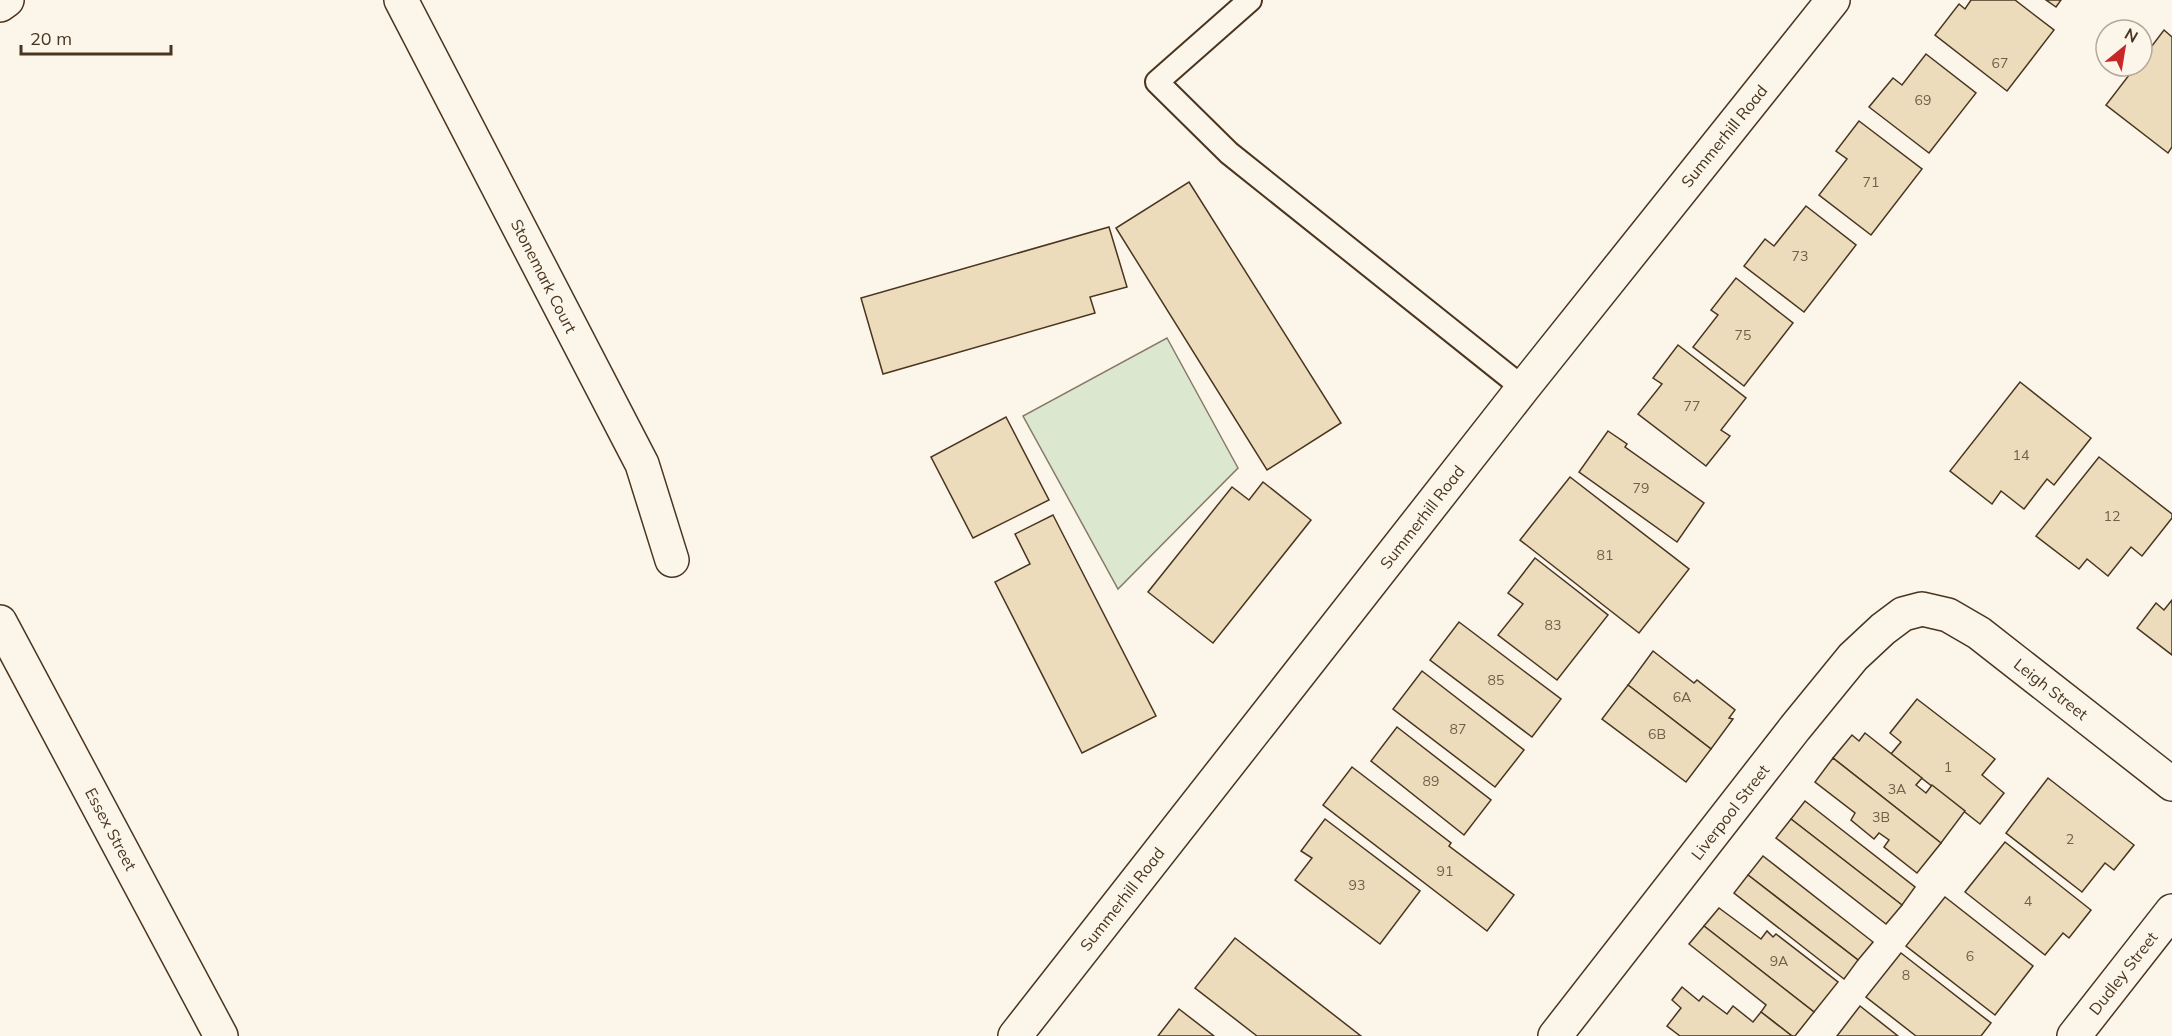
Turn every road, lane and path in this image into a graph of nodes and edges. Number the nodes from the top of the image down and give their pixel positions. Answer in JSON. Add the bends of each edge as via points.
{"nodes":[{"id":1,"x":7,"y":0,"type":"edge"},
{"id":2,"x":401,"y":0,"type":"edge"},
{"id":3,"x":1250,"y":0,"type":"edge"},
{"id":4,"x":1833,"y":0,"type":"edge"},
{"id":5,"x":0,"y":5,"type":"edge"},
{"id":6,"x":1523,"y":388,"type":"junction"},
{"id":7,"x":672,"y":560,"type":"dead end"},
{"id":8,"x":1922,"y":609,"type":"joint"},
{"id":9,"x":0,"y":622,"type":"edge"},
{"id":10,"x":2172,"y":784,"type":"edge"},
{"id":11,"x":2172,"y":911,"type":"edge"},
{"id":12,"x":222,"y":1036,"type":"edge"},
{"id":13,"x":1015,"y":1036,"type":"edge"},
{"id":14,"x":1555,"y":1036,"type":"edge"},
{"id":15,"x":2074,"y":1036,"type":"edge"}],
"edges":[{"from":1,"to":5,"type":"street"},
{"from":2,"to":7,"type":"street","name":"Stonemark Court","via":[[642,464]]},
{"from":3,"to":6,"type":"lane","via":[[1157,82],[1229,153]]},
{"from":4,"to":6,"type":"street","name":"Summerhill Road"},
{"from":6,"to":13,"type":"street","name":"Summerhill Road"},
{"from":8,"to":10,"type":"street","name":"Leigh Street","via":[[1948,615],[1979,633]]},
{"from":8,"to":14,"type":"street","name":"Liverpool Street","via":[[1903,614],[1853,657]]},
{"from":9,"to":12,"type":"street","name":"Essex Street"},
{"from":11,"to":15,"type":"street","name":"Dudley Street"}]}
